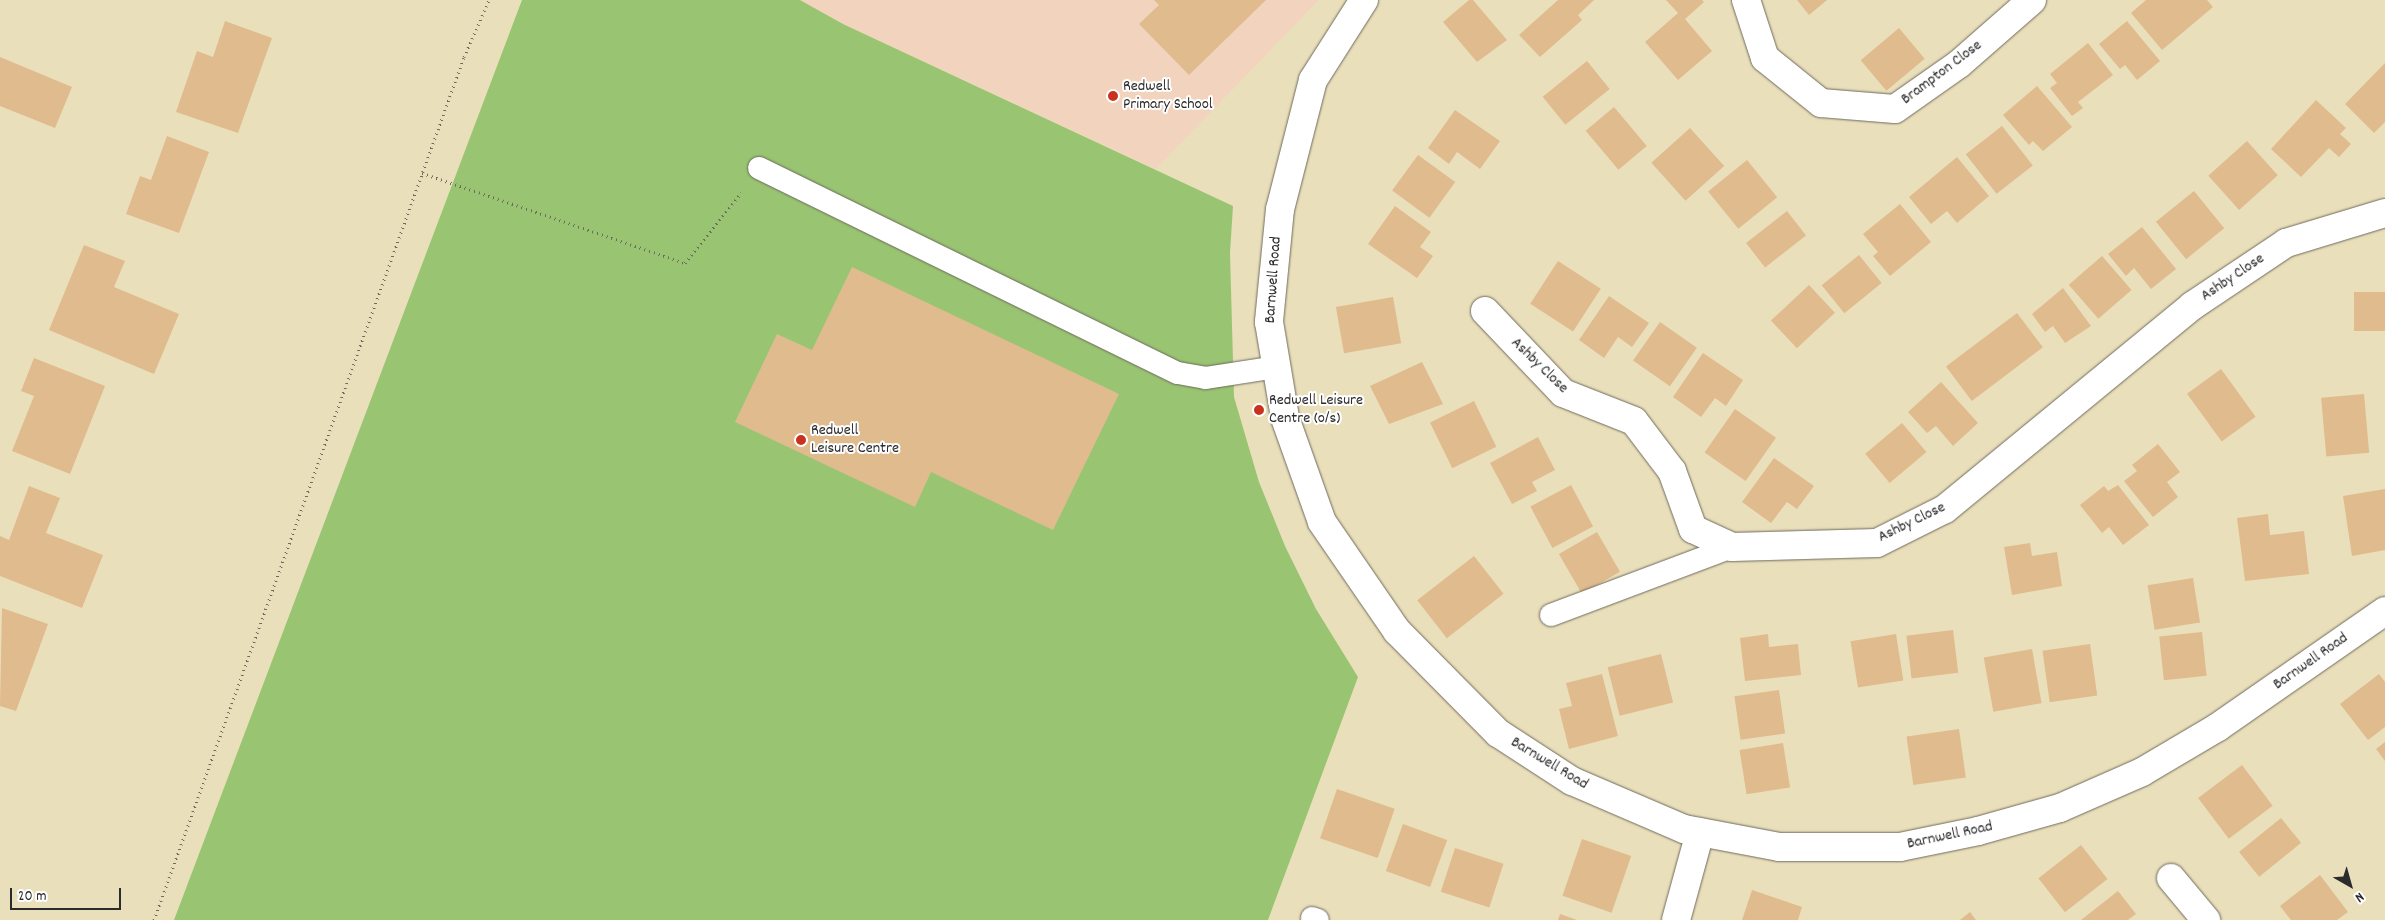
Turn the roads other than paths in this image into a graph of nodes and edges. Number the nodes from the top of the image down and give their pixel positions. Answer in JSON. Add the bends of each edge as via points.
{"nodes":[{"id":1,"x":1364,"y":0,"type":"edge"},
{"id":2,"x":1746,"y":0,"type":"edge"},
{"id":3,"x":2032,"y":0,"type":"edge"},
{"id":4,"x":759,"y":168,"type":"road end"},
{"id":5,"x":2385,"y":213,"type":"edge"},
{"id":6,"x":1485,"y":311,"type":"dead end"},
{"id":7,"x":1276,"y":367,"type":"junction"},
{"id":8,"x":1732,"y":547,"type":"junction"},
{"id":9,"x":2385,"y":611,"type":"edge"},
{"id":10,"x":1551,"y":615,"type":"dead end"},
{"id":11,"x":1700,"y":832,"type":"junction"},
{"id":12,"x":2171,"y":878,"type":"dead end"},
{"id":13,"x":1676,"y":920,"type":"edge"},
{"id":14,"x":2206,"y":920,"type":"edge"}],
"edges":[{"from":1,"to":7,"type":"street","name":"Barnwell Road","via":[[1313,80],[1280,209],[1269,322]]},
{"from":2,"to":3,"type":"street","name":"Brampton Close","via":[[1765,58],[1821,103],[1894,109],[1959,64]]},
{"from":4,"to":7,"type":"lane","via":[[1178,373],[1206,378]]},
{"from":5,"to":8,"type":"street","name":"Ashby Close","via":[[2286,243],[2223,285],[2192,306],[1945,509],[1877,543]]},
{"from":6,"to":8,"type":"street","name":"Ashby Close","via":[[1563,394],[1634,422],[1672,470],[1693,528]]},
{"from":7,"to":11,"type":"street","name":"Barnwell Road","via":[[1285,418],[1322,522],[1397,632],[1498,733],[1572,781],[1684,829]]},
{"from":8,"to":10,"type":"lane"},
{"from":9,"to":11,"type":"street","name":"Barnwell Road","via":[[2218,727],[2142,772],[2060,808],[1978,831],[1900,846],[1779,847]]},
{"from":11,"to":13,"type":"street"},
{"from":12,"to":14,"type":"street"}]}
